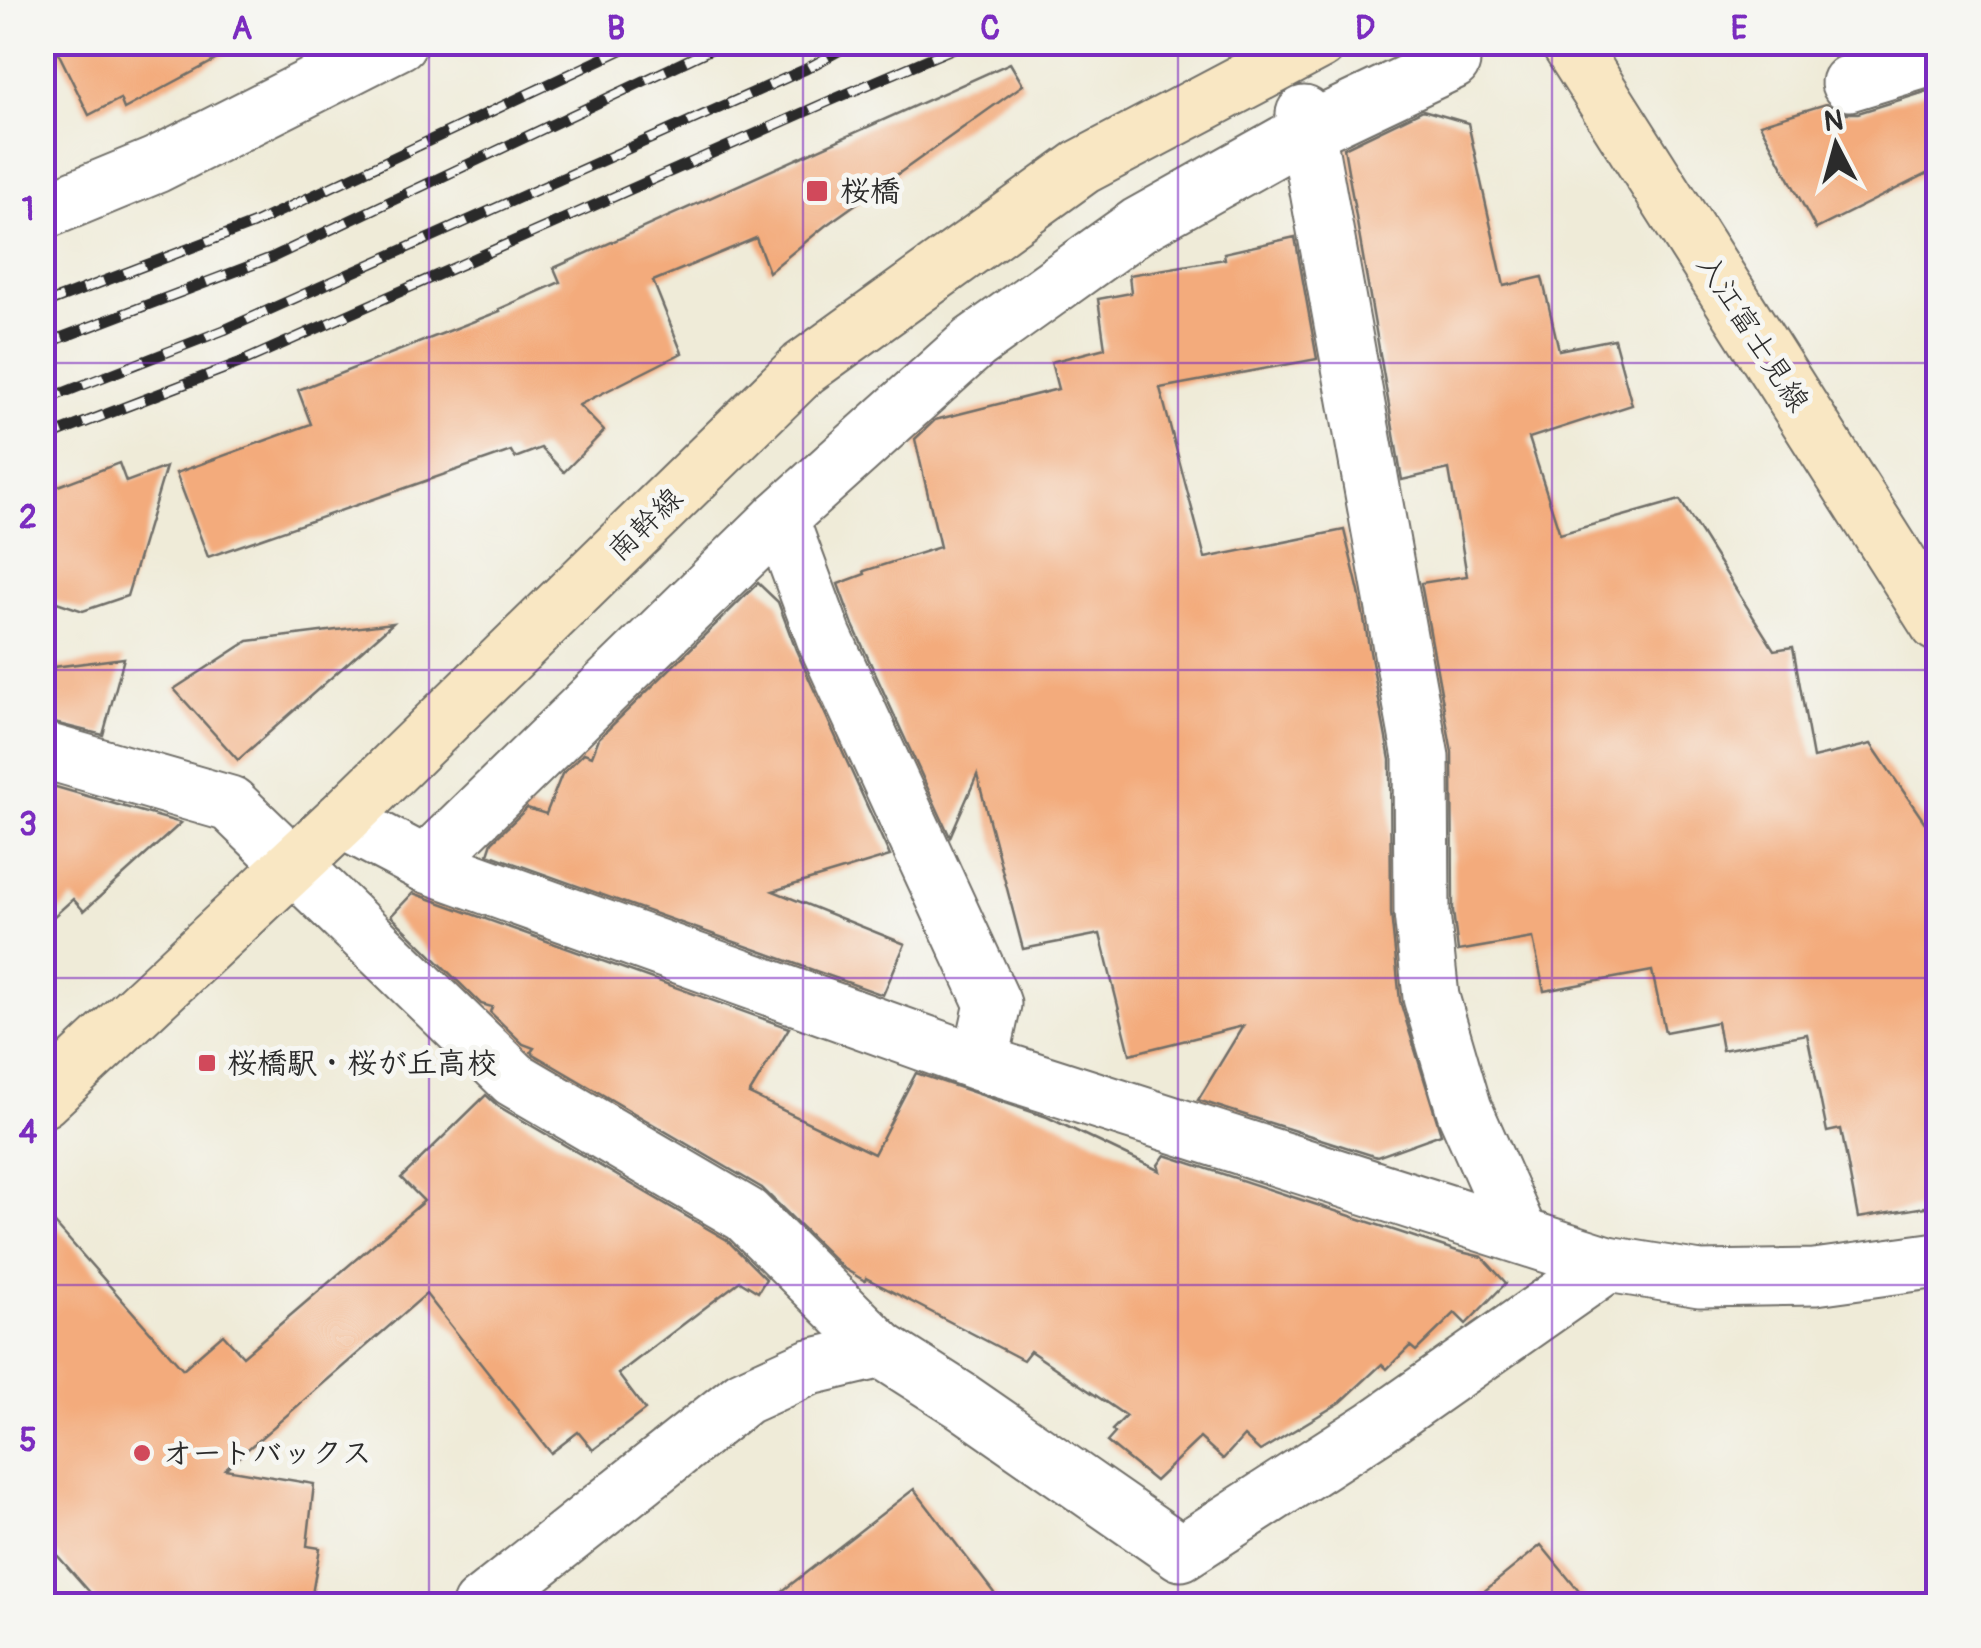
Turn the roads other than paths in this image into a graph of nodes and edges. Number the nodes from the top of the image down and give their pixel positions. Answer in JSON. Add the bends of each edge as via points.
{"nodes":[{"id":1,"x":398,"y":42,"type":"edge"},
{"id":2,"x":1319,"y":42,"type":"edge"},
{"id":3,"x":1568,"y":42,"type":"edge"},
{"id":4,"x":1938,"y":56,"type":"edge"},
{"id":5,"x":1452,"y":62,"type":"dead end"},
{"id":6,"x":1848,"y":83,"type":"dead end"},
{"id":7,"x":1306,"y":123,"type":"junction"},
{"id":8,"x":42,"y":212,"type":"edge"},
{"id":9,"x":780,"y":518,"type":"junction"},
{"id":10,"x":1938,"y":624,"type":"edge"},
{"id":11,"x":42,"y":750,"type":"edge"},
{"id":12,"x":341,"y":820,"type":"junction"},
{"id":13,"x":425,"y":864,"type":"junction"},
{"id":14,"x":293,"y":866,"type":"junction"},
{"id":15,"x":980,"y":1062,"type":"junction"},
{"id":16,"x":42,"y":1100,"type":"edge"},
{"id":17,"x":1520,"y":1233,"type":"junction"},
{"id":18,"x":1938,"y":1260,"type":"edge"},
{"id":19,"x":1608,"y":1264,"type":"junction"},
{"id":20,"x":882,"y":1350,"type":"junction"},
{"id":21,"x":480,"y":1606,"type":"edge"}],
"edges":[{"from":1,"to":8,"type":"street","via":[[156,165]]},
{"from":2,"to":12,"type":"main road","name":"南幹線","via":[[1082,167],[804,368]]},
{"from":3,"to":10,"type":"main road","name":"入江富士見線"},
{"from":4,"to":6,"type":"street"},
{"from":5,"to":7,"type":"street"},
{"from":7,"to":9,"type":"street","via":[[1139,225],[974,343]]},
{"from":7,"to":17,"type":"street","via":[[1421,757],[1422,913],[1431,998],[1464,1109]]},
{"from":9,"to":13,"type":"street"},
{"from":9,"to":15,"type":"street","via":[[824,638],[993,1004]]},
{"from":11,"to":14,"type":"street","via":[[230,804]]},
{"from":12,"to":13,"type":"street"},
{"from":12,"to":14,"type":"main road","name":"南幹線"},
{"from":13,"to":15,"type":"street"},
{"from":14,"to":16,"type":"main road","name":"南幹線"},
{"from":14,"to":20,"type":"street","via":[[514,1080],[746,1215]]},
{"from":15,"to":17,"type":"street"},
{"from":17,"to":19,"type":"street"},
{"from":18,"to":19,"type":"street","via":[[1815,1276],[1700,1279]]},
{"from":19,"to":20,"type":"street","via":[[1181,1553]]},
{"from":20,"to":21,"type":"street","via":[[810,1367],[744,1397]]}]}
